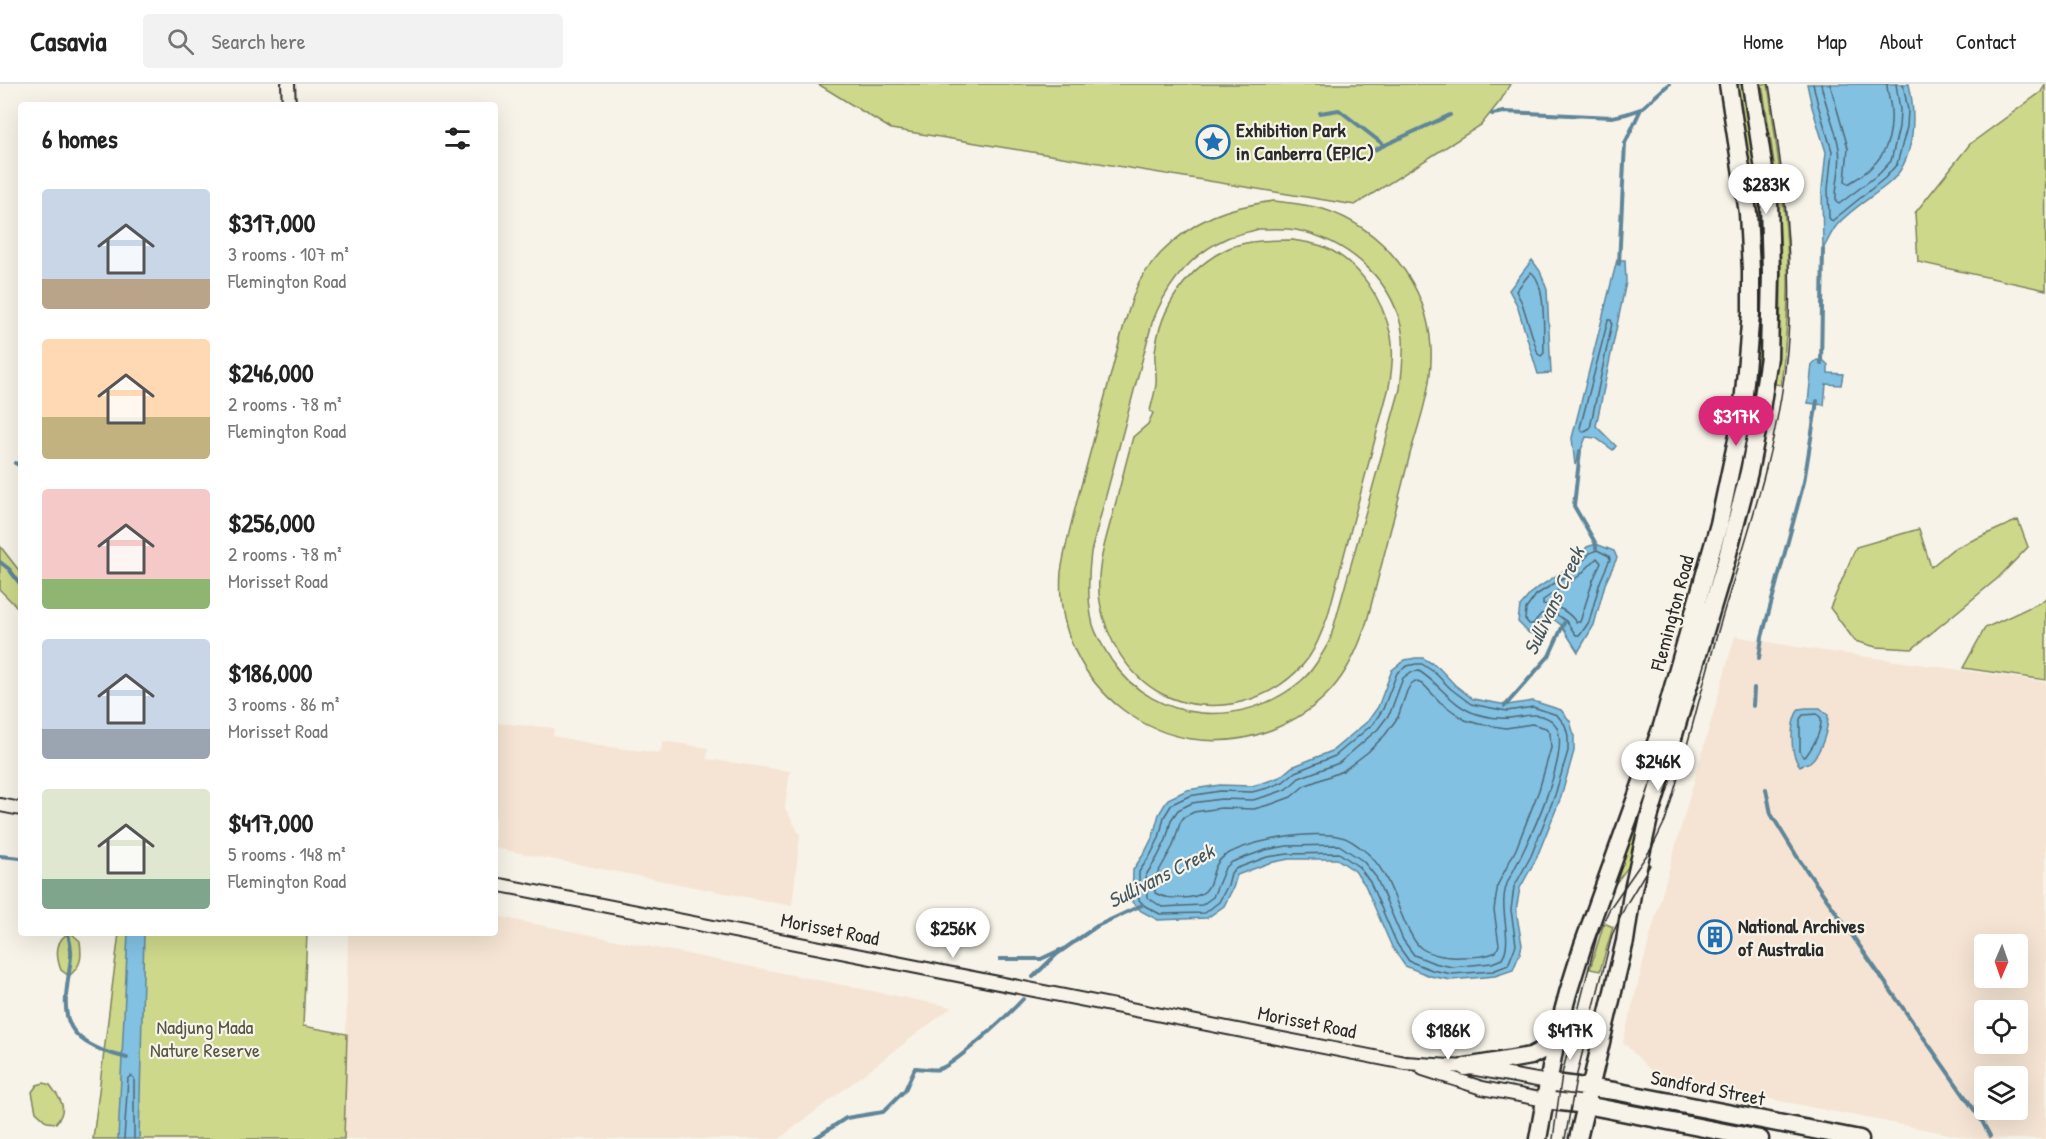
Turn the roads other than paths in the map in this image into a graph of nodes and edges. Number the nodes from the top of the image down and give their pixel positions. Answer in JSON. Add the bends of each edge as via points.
{"nodes":[{"id":1,"x":288,"y":84,"type":"edge"},
{"id":2,"x":1728,"y":84,"type":"edge"},
{"id":3,"x":1751,"y":84,"type":"edge"},
{"id":4,"x":290,"y":102,"type":"edge"},
{"id":5,"x":0,"y":805,"type":"edge"},
{"id":6,"x":18,"y":808,"type":"edge"},
{"id":7,"x":498,"y":885,"type":"edge"},
{"id":8,"x":1557,"y":1034,"type":"junction"},
{"id":9,"x":1405,"y":1063,"type":"junction"},
{"id":10,"x":1465,"y":1067,"type":"junction"},
{"id":11,"x":1548,"y":1082,"type":"junction"},
{"id":12,"x":1591,"y":1088,"type":"junction"},
{"id":13,"x":1545,"y":1100,"type":"junction"},
{"id":14,"x":1586,"y":1105,"type":"junction"},
{"id":15,"x":1810,"y":1134,"type":"edge"},
{"id":16,"x":1538,"y":1139,"type":"edge"},
{"id":17,"x":1578,"y":1139,"type":"edge"},
{"id":18,"x":1760,"y":1139,"type":"edge"},
{"id":19,"x":1860,"y":1139,"type":"edge"}],
"edges":[{"from":1,"to":4,"type":"street"},
{"from":2,"to":8,"type":"main road","name":"Flemington Road","via":[[1748,213],[1751,270],[1742,416],[1719,524],[1662,726],[1583,945]]},
{"from":3,"to":12,"type":"main road","name":"Flemington Road","via":[[1768,203],[1771,273],[1769,357],[1760,416],[1726,561],[1649,818]]},
{"from":5,"to":6,"type":"street"},
{"from":7,"to":9,"type":"street","name":"Morisset Road"},
{"from":8,"to":10,"type":"main road","via":[[1544,1049],[1531,1056]]},
{"from":8,"to":11,"type":"main road","name":"Flemington Road"},
{"from":9,"to":10,"type":"street","name":"Morisset Road"},
{"from":9,"to":13,"type":"street","name":"Morisset Road","via":[[1482,1088]]},
{"from":10,"to":11,"type":"street","name":"Morisset Road"},
{"from":11,"to":12,"type":"main road","name":"Sandford Street"},
{"from":11,"to":13,"type":"main road","name":"Flemington Road"},
{"from":12,"to":14,"type":"main road","name":"Flemington Road"},
{"from":12,"to":15,"type":"main road","name":"Sandford Street"},
{"from":13,"to":14,"type":"main road","name":"Morisset Road"},
{"from":13,"to":16,"type":"main road","name":"Flemington Road"},
{"from":14,"to":17,"type":"main road","name":"Flemington Road"},
{"from":14,"to":18,"type":"main road","name":"Sandford Street"},
{"from":15,"to":19,"type":"main road","name":"Sandford Street"}]}
